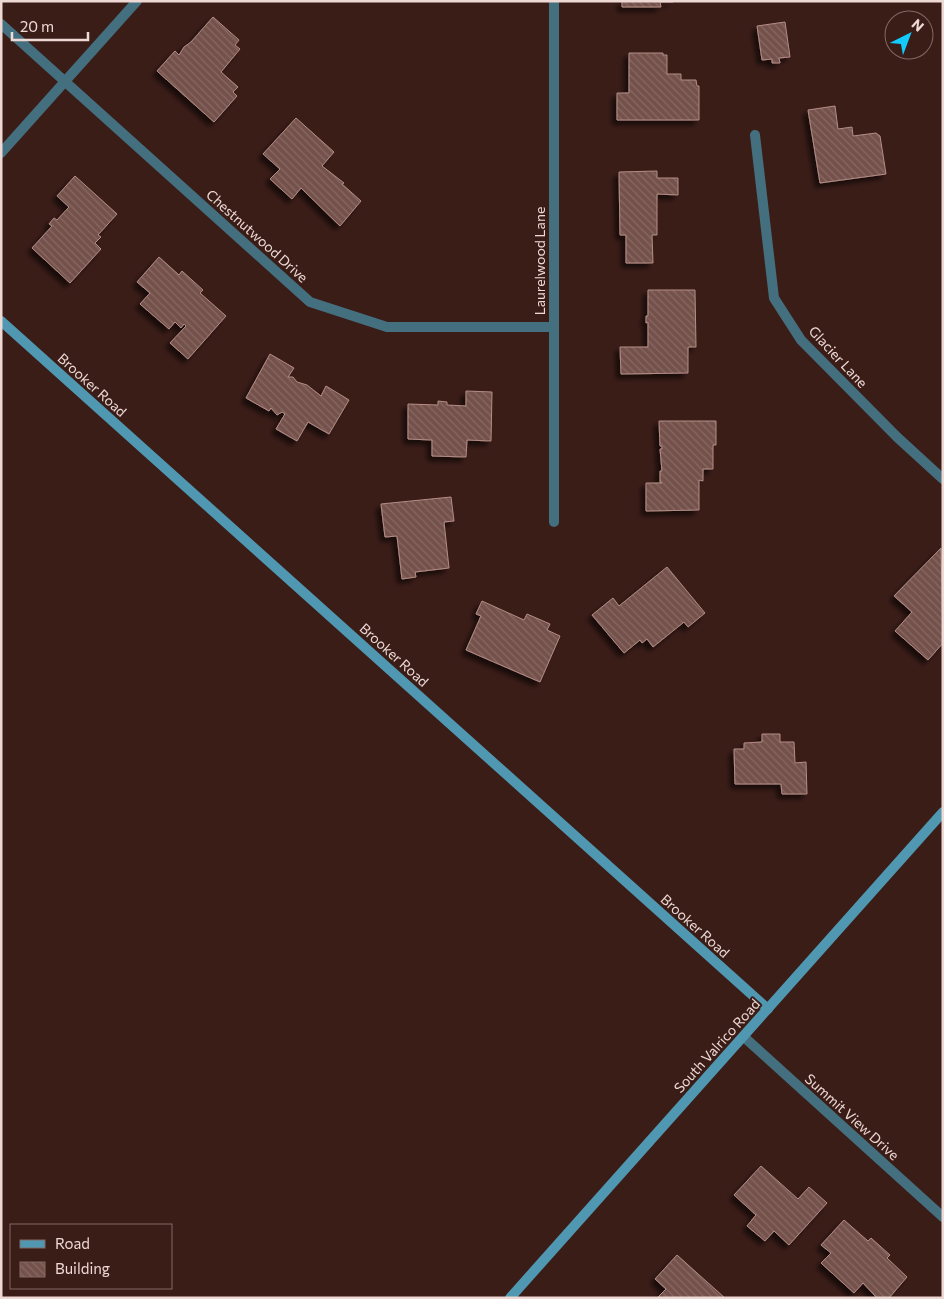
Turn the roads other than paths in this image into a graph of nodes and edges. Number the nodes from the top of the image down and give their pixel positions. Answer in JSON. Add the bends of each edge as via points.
{"nodes":[{"id":1,"x":138,"y":1,"type":"edge"},
{"id":2,"x":554,"y":1,"type":"edge"},
{"id":3,"x":1,"y":24,"type":"edge"},
{"id":4,"x":65,"y":82,"type":"junction"},
{"id":5,"x":755,"y":135,"type":"dead end"},
{"id":6,"x":1,"y":153,"type":"edge"},
{"id":7,"x":1,"y":321,"type":"edge"},
{"id":8,"x":554,"y":327,"type":"junction"},
{"id":9,"x":943,"y":479,"type":"edge"},
{"id":10,"x":554,"y":522,"type":"dead end"},
{"id":11,"x":943,"y":812,"type":"edge"},
{"id":12,"x":768,"y":1009,"type":"junction"},
{"id":13,"x":744,"y":1037,"type":"junction"},
{"id":14,"x":943,"y":1217,"type":"edge"},
{"id":15,"x":510,"y":1298,"type":"edge"}],
"edges":[{"from":1,"to":4,"type":"street"},
{"from":2,"to":8,"type":"street","name":"Laurelwood Lane"},
{"from":3,"to":4,"type":"street","name":"Chestnutwood Drive"},
{"from":4,"to":6,"type":"street"},
{"from":4,"to":8,"type":"street","name":"Chestnutwood Drive","via":[[310,302],[387,326]]},
{"from":5,"to":9,"type":"street","name":"Glacier Lane","via":[[774,298],[801,340],[896,437]]},
{"from":7,"to":12,"type":"street","name":"Brooker Road"},
{"from":8,"to":10,"type":"street","name":"Laurelwood Lane"},
{"from":11,"to":12,"type":"street","name":"South Valrico Road"},
{"from":12,"to":13,"type":"street","name":"South Valrico Road"},
{"from":13,"to":14,"type":"street","name":"Summit View Drive"},
{"from":13,"to":15,"type":"street","name":"South Valrico Road"}]}
